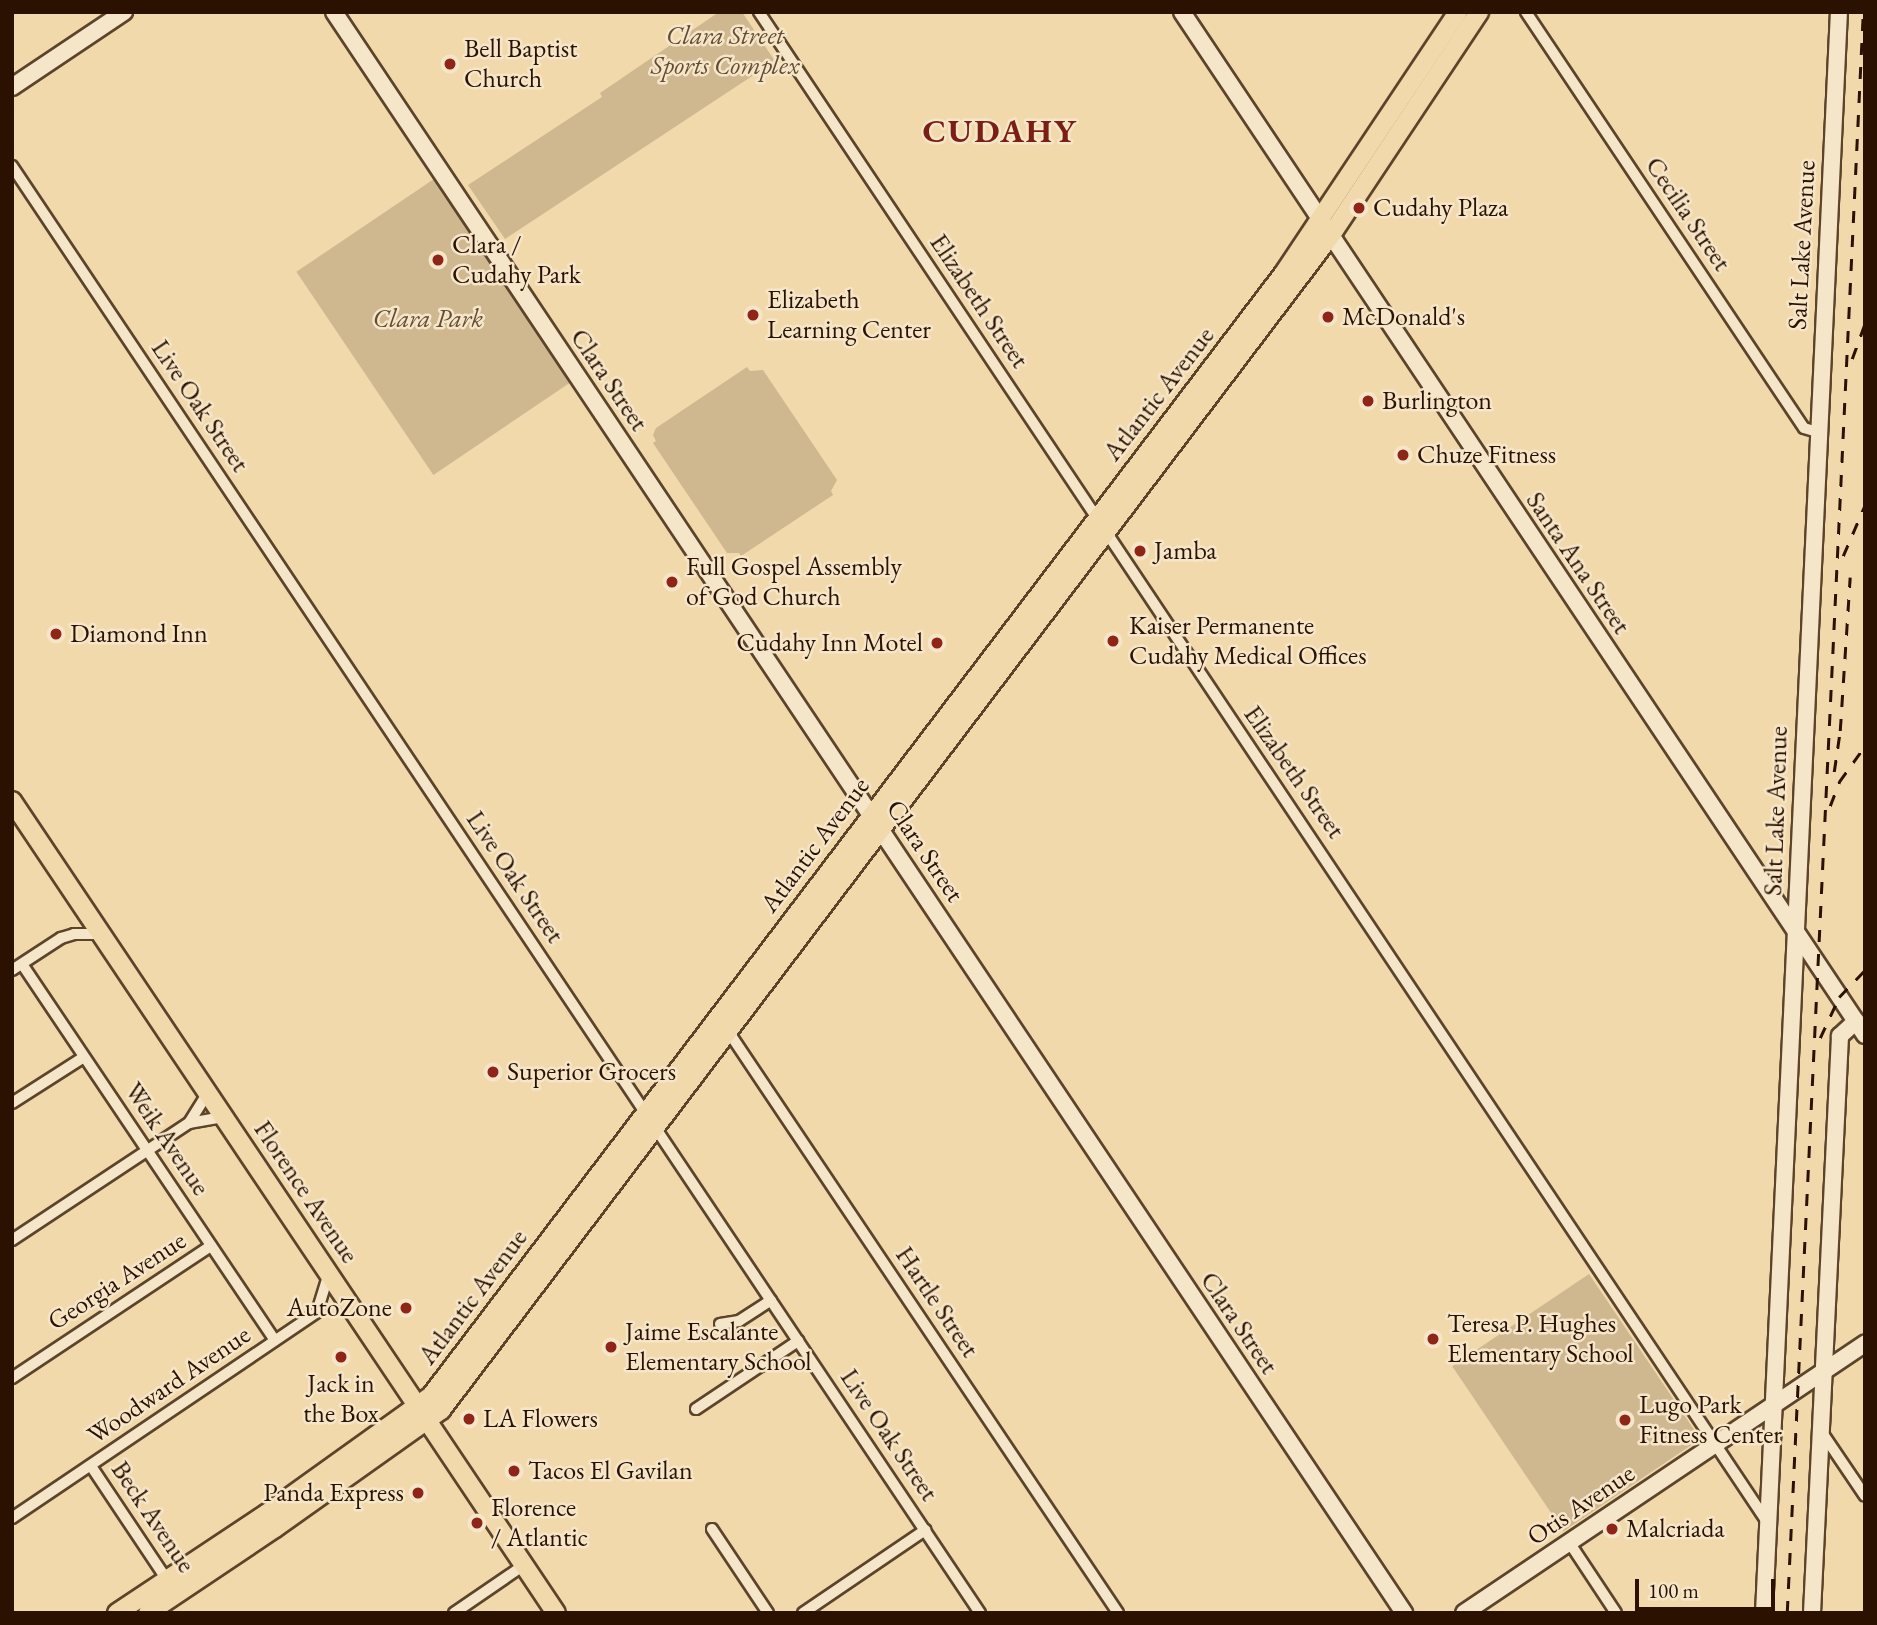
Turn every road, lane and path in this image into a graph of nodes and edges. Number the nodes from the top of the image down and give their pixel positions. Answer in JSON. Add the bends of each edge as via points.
{"nodes":[{"id":1,"x":334,"y":12,"type":"edge"},
{"id":2,"x":758,"y":12,"type":"edge"},
{"id":3,"x":1182,"y":12,"type":"edge"},
{"id":4,"x":1458,"y":12,"type":"edge"},
{"id":5,"x":1479,"y":12,"type":"edge"},
{"id":6,"x":1526,"y":12,"type":"edge"},
{"id":7,"x":1839,"y":12,"type":"edge"},
{"id":8,"x":119,"y":14,"type":"edge"},
{"id":9,"x":12,"y":87,"type":"edge"},
{"id":10,"x":12,"y":166,"type":"edge"},
{"id":11,"x":1326,"y":228,"type":"junction"},
{"id":12,"x":1817,"y":432,"type":"junction"},
{"id":13,"x":1102,"y":526,"type":"junction"},
{"id":14,"x":12,"y":801,"type":"edge"},
{"id":15,"x":871,"y":814,"type":"junction"},
{"id":16,"x":881,"y":830,"type":"junction"},
{"id":17,"x":1796,"y":933,"type":"junction"},
{"id":18,"x":102,"y":934,"type":"junction"},
{"id":19,"x":17,"y":967,"type":"edge"},
{"id":20,"x":722,"y":1025,"type":"junction"},
{"id":21,"x":1860,"y":1028,"type":"edge"},
{"id":22,"x":84,"y":1056,"type":"junction"},
{"id":23,"x":208,"y":1092,"type":"junction"},
{"id":24,"x":12,"y":1103,"type":"edge"},
{"id":25,"x":224,"y":1117,"type":"junction"},
{"id":26,"x":650,"y":1119,"type":"junction"},
{"id":27,"x":188,"y":1123,"type":"junction"},
{"id":28,"x":147,"y":1150,"type":"junction"},
{"id":29,"x":12,"y":1240,"type":"edge"},
{"id":30,"x":211,"y":1246,"type":"junction"},
{"id":31,"x":329,"y":1273,"type":"junction"},
{"id":32,"x":771,"y":1300,"type":"junction"},
{"id":33,"x":720,"y":1324,"type":"dead end"},
{"id":34,"x":275,"y":1340,"type":"junction"},
{"id":35,"x":798,"y":1341,"type":"junction"},
{"id":36,"x":1865,"y":1344,"type":"edge"},
{"id":37,"x":1824,"y":1371,"type":"junction"},
{"id":38,"x":12,"y":1378,"type":"edge"},
{"id":39,"x":1772,"y":1406,"type":"junction"},
{"id":40,"x":696,"y":1409,"type":"dead end"},
{"id":41,"x":423,"y":1413,"type":"junction"},
{"id":42,"x":1821,"y":1431,"type":"junction"},
{"id":43,"x":1716,"y":1444,"type":"junction"},
{"id":44,"x":91,"y":1466,"type":"junction"},
{"id":45,"x":1865,"y":1496,"type":"edge"},
{"id":46,"x":12,"y":1518,"type":"edge"},
{"id":47,"x":1769,"y":1523,"type":"junction"},
{"id":48,"x":712,"y":1529,"type":"dead end"},
{"id":49,"x":925,"y":1530,"type":"junction"},
{"id":50,"x":1569,"y":1542,"type":"junction"},
{"id":51,"x":524,"y":1565,"type":"junction"},
{"id":52,"x":172,"y":1587,"type":"junction"},
{"id":53,"x":117,"y":1613,"type":"edge"},
{"id":54,"x":148,"y":1613,"type":"edge"},
{"id":55,"x":454,"y":1613,"type":"edge"},
{"id":56,"x":556,"y":1613,"type":"edge"},
{"id":57,"x":768,"y":1613,"type":"edge"},
{"id":58,"x":803,"y":1613,"type":"edge"},
{"id":59,"x":980,"y":1613,"type":"edge"},
{"id":60,"x":1118,"y":1613,"type":"edge"},
{"id":61,"x":1404,"y":1613,"type":"edge"},
{"id":62,"x":1464,"y":1613,"type":"edge"},
{"id":63,"x":1616,"y":1613,"type":"edge"},
{"id":64,"x":1764,"y":1613,"type":"edge"},
{"id":65,"x":1812,"y":1613,"type":"edge"}],
"edges":[{"from":1,"to":15,"type":"street","name":"Clara Street"},
{"from":2,"to":13,"type":"street","name":"Elizabeth Street"},
{"from":3,"to":11,"type":"street","name":"Santa Ana Street"},
{"from":4,"to":11,"type":"main road","name":"Atlantic Avenue"},
{"from":5,"to":11,"type":"main road","name":"Atlantic Avenue"},
{"from":6,"to":12,"type":"street","name":"Cecilia Street","via":[[1804,428]]},
{"from":7,"to":12,"type":"street","name":"Salt Lake Avenue"},
{"from":8,"to":9,"type":"street"},
{"from":10,"to":26,"type":"street","name":"Live Oak Street"},
{"from":11,"to":13,"type":"main road","name":"Atlantic Avenue"},
{"from":11,"to":17,"type":"street","name":"Santa Ana Street"},
{"from":12,"to":17,"type":"street","name":"Salt Lake Avenue"},
{"from":13,"to":15,"type":"main road","name":"Atlantic Avenue"},
{"from":13,"to":16,"type":"main road","name":"Atlantic Avenue"},
{"from":13,"to":43,"type":"street","name":"Elizabeth Street"},
{"from":14,"to":18,"type":"main road","name":"Florence Avenue"},
{"from":15,"to":16,"type":"street","name":"Clara Street"},
{"from":15,"to":20,"type":"main road","name":"Atlantic Avenue"},
{"from":16,"to":20,"type":"main road","name":"Atlantic Avenue"},
{"from":16,"to":61,"type":"street","name":"Clara Street"},
{"from":17,"to":21,"type":"street","name":"Santa Ana Street"},
{"from":17,"to":39,"type":"street","name":"Salt Lake Avenue"},
{"from":18,"to":19,"type":"street","via":[[61,938]]},
{"from":18,"to":23,"type":"main road","name":"Florence Avenue"},
{"from":19,"to":22,"type":"street","name":"Weik Avenue"},
{"from":20,"to":26,"type":"main road","name":"Atlantic Avenue"},
{"from":20,"to":60,"type":"street","name":"Hartle Street"},
{"from":21,"to":37,"type":"street","via":[[1840,1036]]},
{"from":22,"to":24,"type":"street"},
{"from":22,"to":28,"type":"street","name":"Weik Avenue"},
{"from":23,"to":25,"type":"main road","name":"Florence Avenue"},
{"from":23,"to":27,"type":"street"},
{"from":25,"to":27,"type":"street"},
{"from":25,"to":31,"type":"main road","name":"Florence Avenue"},
{"from":26,"to":32,"type":"street","name":"Live Oak Street"},
{"from":26,"to":41,"type":"main road","name":"Atlantic Avenue","via":[[431,1396]]},
{"from":27,"to":28,"type":"street"},
{"from":28,"to":29,"type":"street"},
{"from":28,"to":30,"type":"street","name":"Weik Avenue"},
{"from":30,"to":34,"type":"street","name":"Weik Avenue"},
{"from":30,"to":38,"type":"street","name":"Georgia Avenue"},
{"from":31,"to":34,"type":"street","name":"Woodward Avenue","via":[[317,1312]]},
{"from":31,"to":41,"type":"main road","name":"Florence Avenue"},
{"from":32,"to":33,"type":"street","via":[[739,1321]]},
{"from":32,"to":35,"type":"street","name":"Live Oak Street"},
{"from":34,"to":44,"type":"street","name":"Woodward Avenue"},
{"from":35,"to":40,"type":"street"},
{"from":35,"to":49,"type":"street","name":"Live Oak Street"},
{"from":36,"to":37,"type":"street","name":"Otis Avenue"},
{"from":37,"to":39,"type":"street","name":"Otis Avenue"},
{"from":37,"to":42,"type":"street"},
{"from":39,"to":43,"type":"street","name":"Otis Avenue"},
{"from":39,"to":47,"type":"street","name":"Salt Lake Avenue"},
{"from":41,"to":51,"type":"main road","name":"Florence Avenue"},
{"from":41,"to":52,"type":"main road","name":"Atlantic Avenue"},
{"from":42,"to":45,"type":"street"},
{"from":42,"to":65,"type":"street"},
{"from":43,"to":47,"type":"street","name":"Elizabeth Street"},
{"from":43,"to":50,"type":"street","name":"Otis Avenue"},
{"from":44,"to":46,"type":"street","name":"Woodward Avenue"},
{"from":44,"to":52,"type":"street","name":"Beck Avenue"},
{"from":47,"to":64,"type":"street","name":"Salt Lake Avenue"},
{"from":48,"to":57,"type":"street"},
{"from":49,"to":58,"type":"street"},
{"from":49,"to":59,"type":"street","name":"Live Oak Street"},
{"from":50,"to":62,"type":"street","name":"Otis Avenue"},
{"from":50,"to":63,"type":"street"},
{"from":51,"to":55,"type":"street"},
{"from":51,"to":56,"type":"main road","name":"Florence Avenue"},
{"from":52,"to":53,"type":"main road","name":"Atlantic Avenue"},
{"from":52,"to":54,"type":"main road","name":"Atlantic Avenue"}]}
